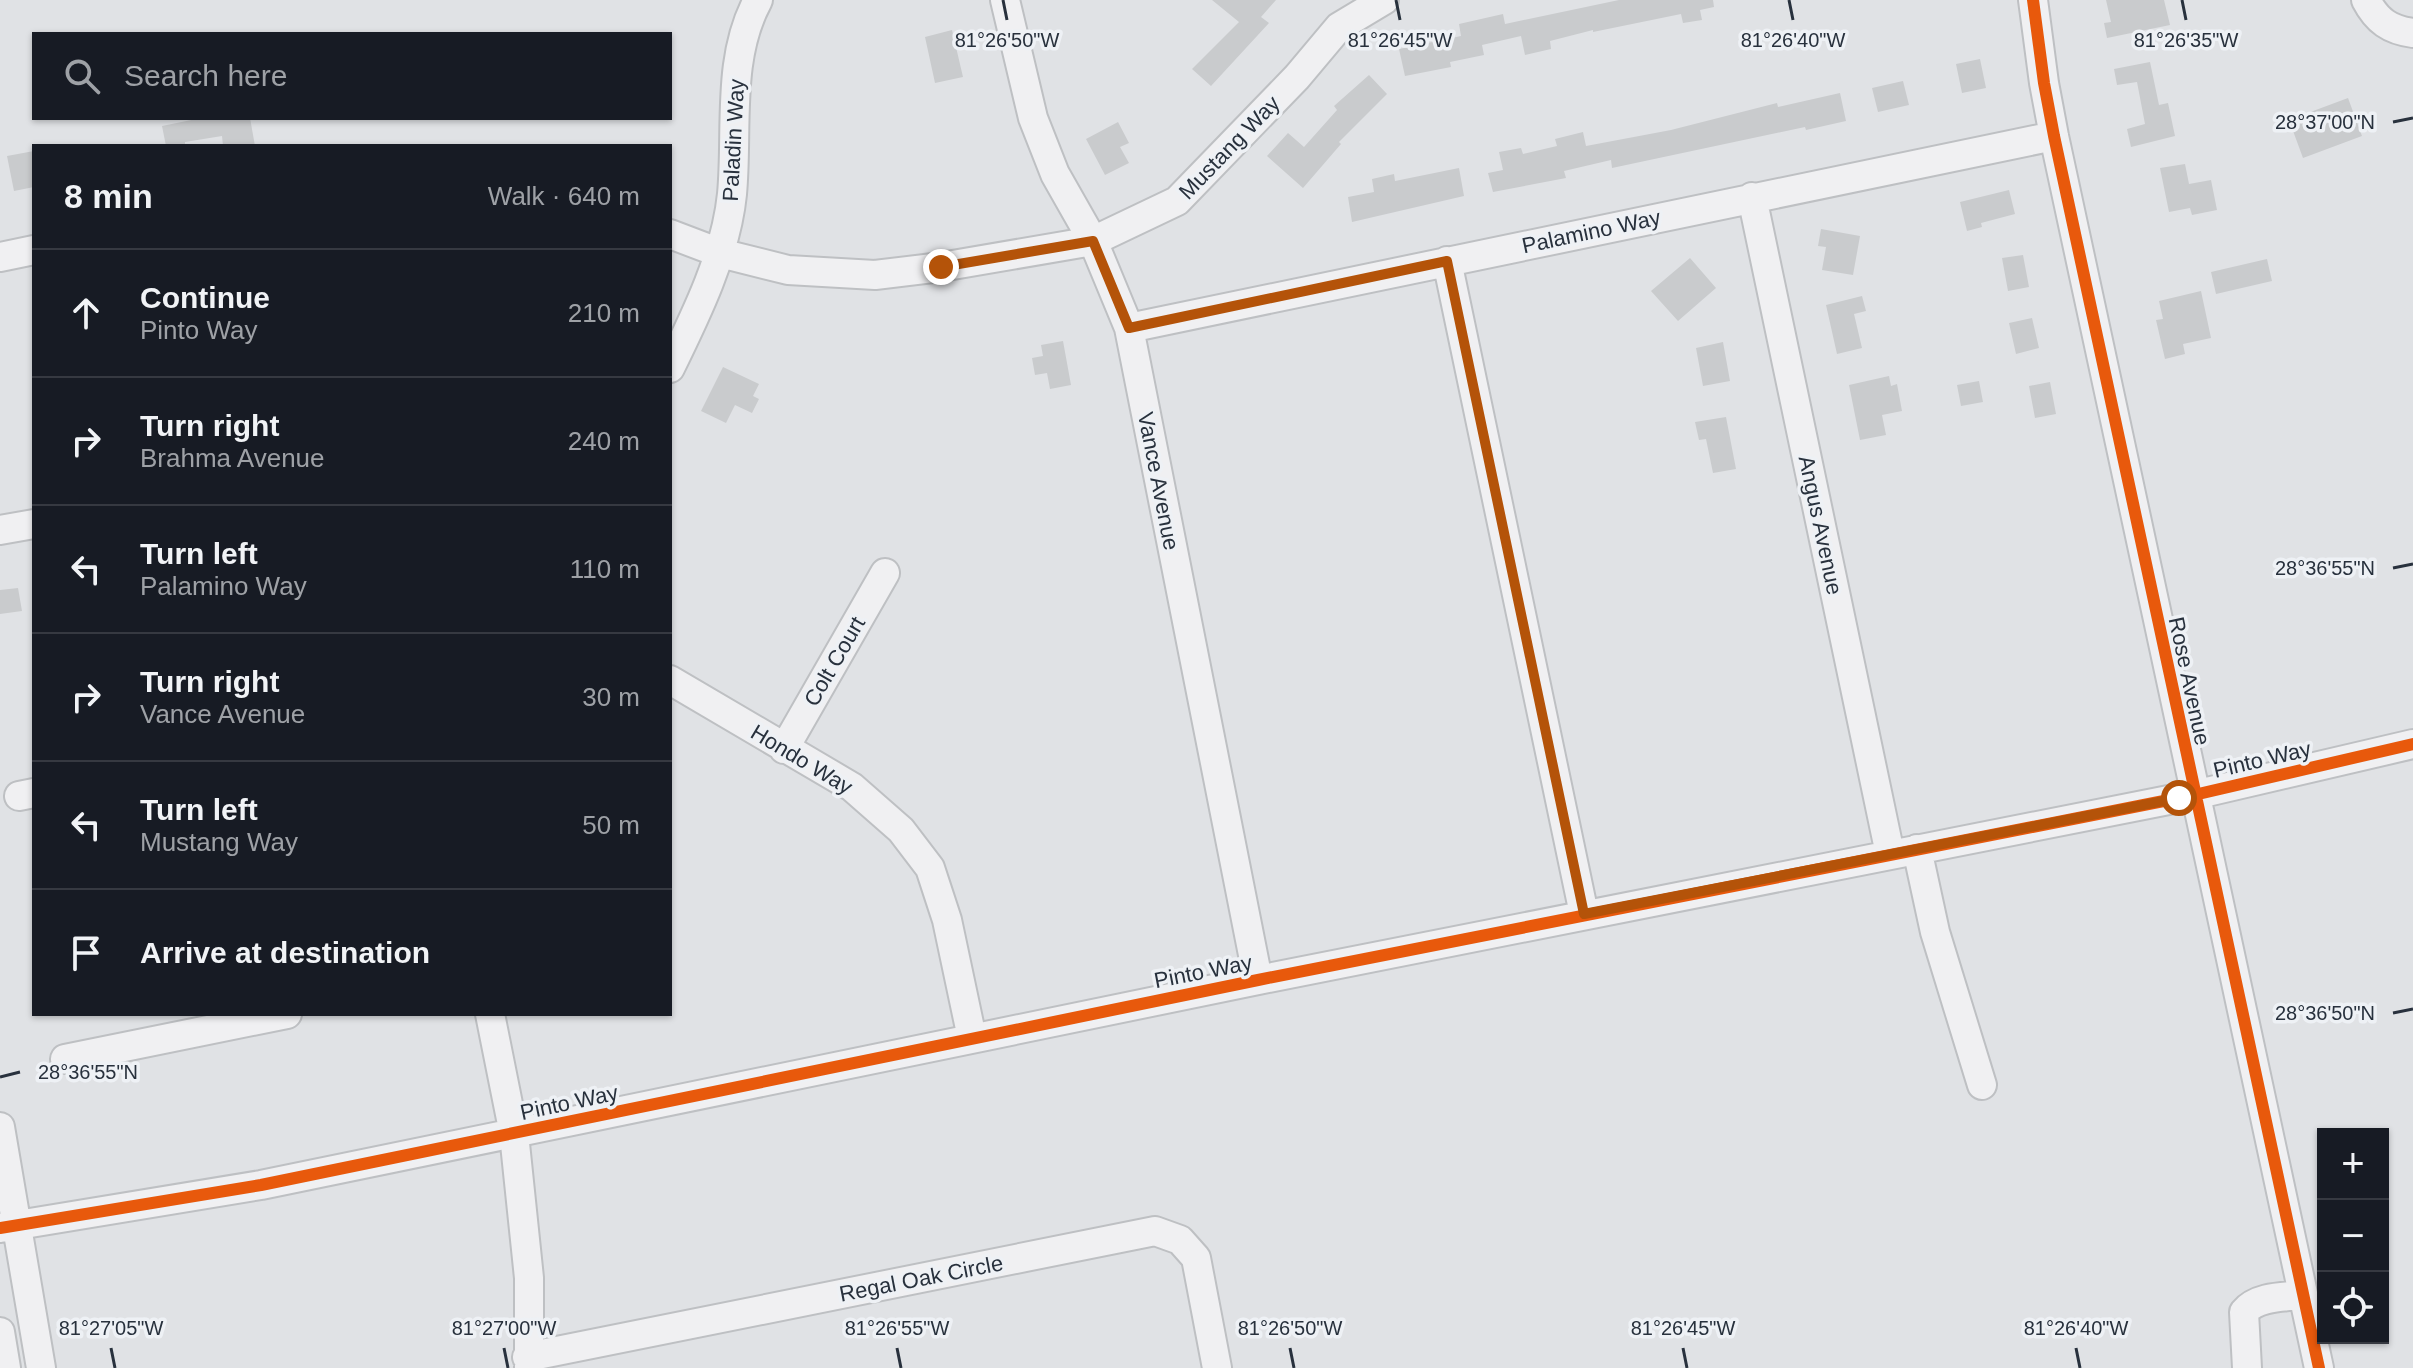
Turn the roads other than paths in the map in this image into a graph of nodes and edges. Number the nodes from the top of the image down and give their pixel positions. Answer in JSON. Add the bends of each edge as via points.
{"nodes":[{"id":1,"x":758,"y":0,"type":"edge"},
{"id":2,"x":1005,"y":0,"type":"edge"},
{"id":3,"x":1384,"y":0,"type":"edge"},
{"id":4,"x":2033,"y":0,"type":"edge"},
{"id":5,"x":2366,"y":0,"type":"edge"},
{"id":6,"x":2413,"y":33,"type":"edge"},
{"id":7,"x":2054,"y":136,"type":"junction"},
{"id":8,"x":1752,"y":197,"type":"junction"},
{"id":9,"x":672,"y":235,"type":"edge"},
{"id":10,"x":1093,"y":241,"type":"junction"},
{"id":11,"x":32,"y":250,"type":"edge"},
{"id":12,"x":720,"y":253,"type":"junction"},
{"id":13,"x":0,"y":257,"type":"edge"},
{"id":14,"x":1447,"y":261,"type":"junction"},
{"id":15,"x":1129,"y":328,"type":"junction"},
{"id":16,"x":672,"y":363,"type":"edge"},
{"id":17,"x":32,"y":524,"type":"edge"},
{"id":18,"x":0,"y":530,"type":"edge"},
{"id":19,"x":885,"y":573,"type":"dead end"},
{"id":20,"x":672,"y":681,"type":"edge"},
{"id":21,"x":2413,"y":744,"type":"edge"},
{"id":22,"x":784,"y":749,"type":"junction"},
{"id":23,"x":2194,"y":795,"type":"junction"},
{"id":24,"x":1904,"y":852,"type":"junction"},
{"id":25,"x":1584,"y":914,"type":"junction"},
{"id":26,"x":1258,"y":980,"type":"junction"},
{"id":27,"x":277,"y":1016,"type":"edge"},
{"id":28,"x":490,"y":1016,"type":"edge"},
{"id":29,"x":972,"y":1038,"type":"junction"},
{"id":30,"x":65,"y":1059,"type":"dead end"},
{"id":31,"x":1982,"y":1085,"type":"dead end"},
{"id":32,"x":0,"y":1127,"type":"edge"},
{"id":33,"x":514,"y":1134,"type":"junction"},
{"id":34,"x":8,"y":1227,"type":"edge"},
{"id":35,"x":2303,"y":1295,"type":"junction"},
{"id":36,"x":0,"y":1332,"type":"edge"},
{"id":37,"x":528,"y":1362,"type":"edge"},
{"id":38,"x":6,"y":1368,"type":"edge"},
{"id":39,"x":41,"y":1368,"type":"edge"},
{"id":40,"x":1217,"y":1368,"type":"edge"},
{"id":41,"x":2247,"y":1368,"type":"edge"},
{"id":42,"x":2319,"y":1368,"type":"edge"}],
"edges":[{"from":1,"to":12,"type":"street","name":"Paladin Way","via":[[737,60],[732,197]]},
{"from":2,"to":10,"type":"street","name":"Vance Avenue","via":[[1033,118],[1055,174]]},
{"from":3,"to":10,"type":"street","name":"Mustang Way","via":[[1339,27],[1177,201]]},
{"from":4,"to":7,"type":"street","name":"Rose Avenue"},
{"from":5,"to":6,"type":"street","via":[[2375,16],[2395,31]]},
{"from":7,"to":8,"type":"street","name":"Palamino Way"},
{"from":7,"to":23,"type":"street","name":"Rose Avenue"},
{"from":8,"to":14,"type":"street","name":"Palamino Way"},
{"from":8,"to":24,"type":"street","name":"Angus Avenue"},
{"from":9,"to":12,"type":"street","name":"Mustang Way"},
{"from":10,"to":12,"type":"street","name":"Mustang Way","via":[[875,275],[788,270]]},
{"from":10,"to":15,"type":"street","name":"Vance Avenue"},
{"from":11,"to":13,"type":"street"},
{"from":12,"to":16,"type":"street","name":"Paladin Way"},
{"from":14,"to":15,"type":"street","name":"Palamino Way"},
{"from":14,"to":25,"type":"street"},
{"from":15,"to":26,"type":"street","name":"Vance Avenue"},
{"from":17,"to":18,"type":"street"},
{"from":19,"to":22,"type":"street","name":"Colt Court"},
{"from":20,"to":22,"type":"street","name":"Hondo Way"},
{"from":21,"to":23,"type":"street","name":"Pinto Way"},
{"from":22,"to":29,"type":"street","name":"Hondo Way","via":[[852,787],[901,830],[930,868],[947,920]]},
{"from":23,"to":24,"type":"street","name":"Pinto Way"},
{"from":23,"to":35,"type":"street","name":"Rose Avenue"},
{"from":24,"to":25,"type":"street","name":"Pinto Way"},
{"from":24,"to":31,"type":"street","name":"Angus Avenue","via":[[1935,932]]},
{"from":25,"to":26,"type":"street","name":"Pinto Way"},
{"from":26,"to":29,"type":"street","name":"Pinto Way"},
{"from":27,"to":30,"type":"street"},
{"from":28,"to":33,"type":"street"},
{"from":29,"to":33,"type":"street","name":"Pinto Way"},
{"from":32,"to":34,"type":"street"},
{"from":33,"to":34,"type":"street","name":"Pinto Way","via":[[261,1185]]},
{"from":33,"to":37,"type":"street","name":"Regal Oak Circle","via":[[529,1278]]},
{"from":34,"to":39,"type":"street"},
{"from":35,"to":41,"type":"street","via":[[2258,1301],[2244,1312]]},
{"from":35,"to":42,"type":"street","name":"Rose Avenue"},
{"from":36,"to":38,"type":"street"},
{"from":37,"to":40,"type":"street","name":"Regal Oak Circle","via":[[1155,1231],[1180,1240],[1196,1258]]}]}
